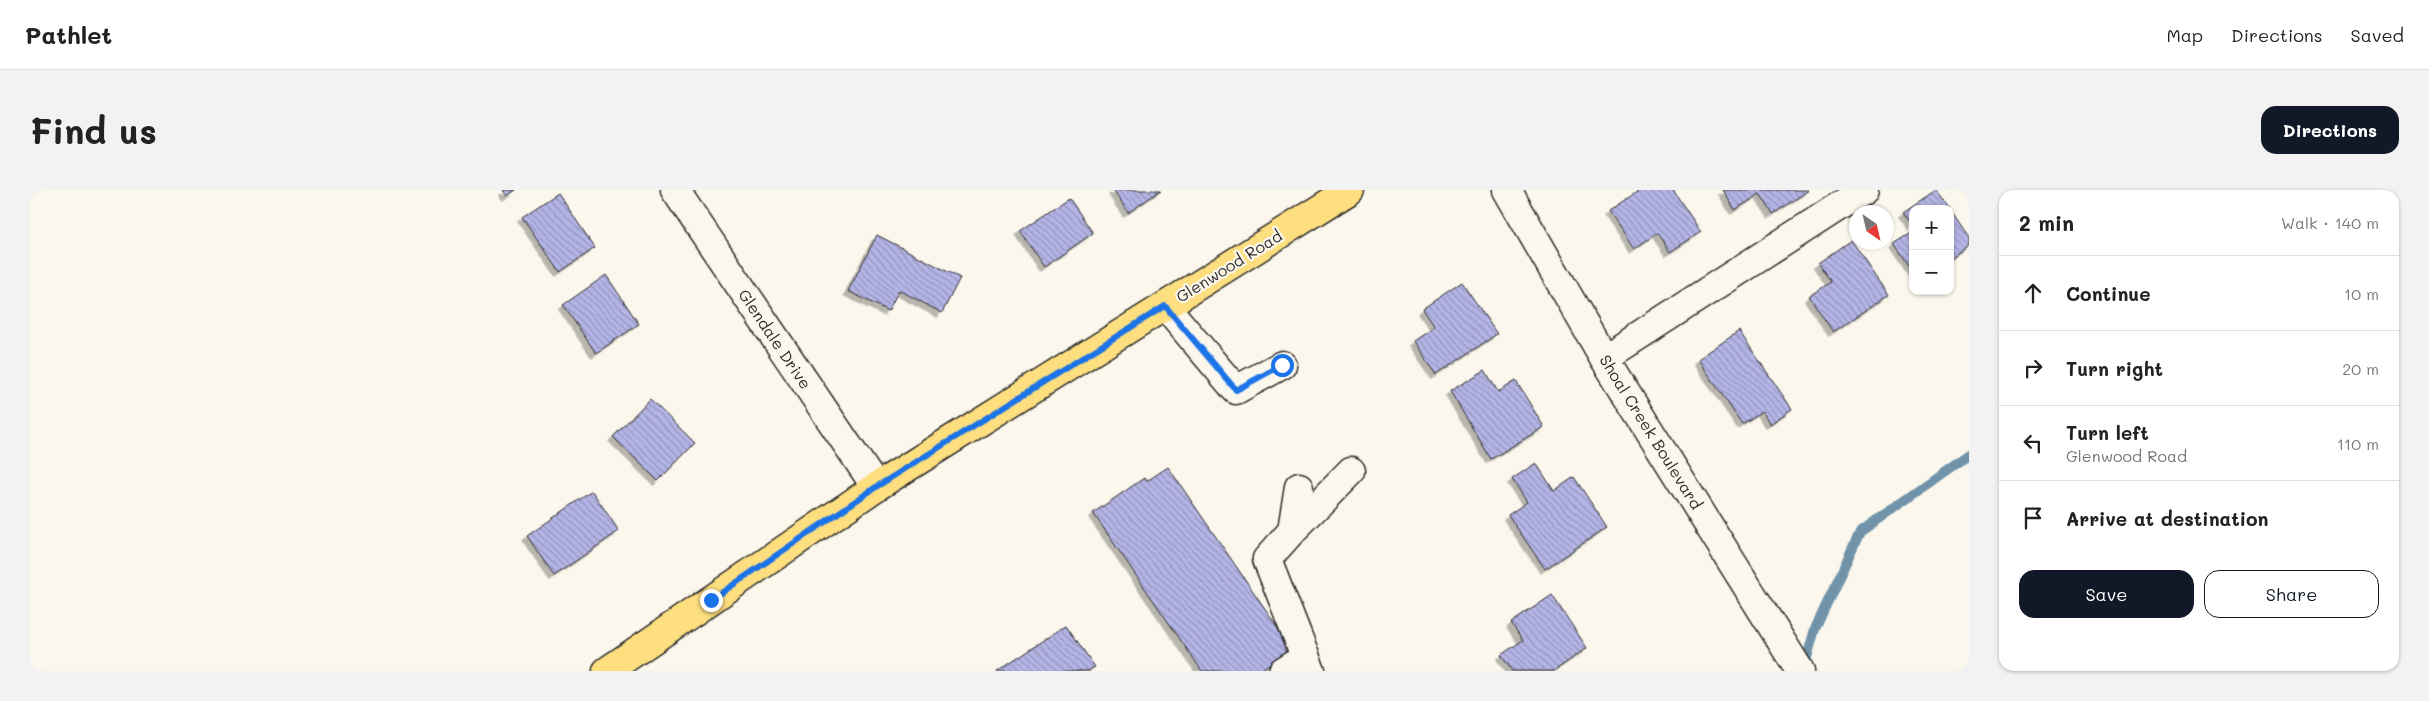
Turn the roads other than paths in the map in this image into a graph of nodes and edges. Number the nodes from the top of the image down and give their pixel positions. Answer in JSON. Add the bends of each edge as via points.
{"nodes":[{"id":1,"x":675,"y":190,"type":"edge"},
{"id":2,"x":1350,"y":190,"type":"edge"},
{"id":3,"x":1507,"y":190,"type":"edge"},
{"id":4,"x":1864,"y":190,"type":"edge"},
{"id":5,"x":1165,"y":306,"type":"junction"},
{"id":6,"x":1604,"y":358,"type":"junction"},
{"id":7,"x":1282,"y":365,"type":"dead end"},
{"id":8,"x":1351,"y":471,"type":"dead end"},
{"id":9,"x":876,"y":487,"type":"junction"},
{"id":10,"x":1299,"y":487,"type":"dead end"},
{"id":11,"x":1292,"y":531,"type":"junction"},
{"id":12,"x":1300,"y":666,"type":"edge"},
{"id":13,"x":606,"y":671,"type":"edge"},
{"id":14,"x":1800,"y":671,"type":"edge"}],
"edges":[{"from":1,"to":9,"type":"street","name":"Glendale Drive"},
{"from":2,"to":5,"type":"main road","name":"Glenwood Road"},
{"from":3,"to":6,"type":"street","name":"Shoal Creek Boulevard"},
{"from":4,"to":6,"type":"street"},
{"from":5,"to":7,"type":"street","via":[[1236,390]]},
{"from":5,"to":9,"type":"main road","name":"Glenwood Road"},
{"from":6,"to":14,"type":"street","name":"Shoal Creek Boulevard"},
{"from":8,"to":11,"type":"street"},
{"from":9,"to":13,"type":"main road","name":"Glenwood Road"},
{"from":10,"to":11,"type":"street"},
{"from":11,"to":12,"type":"street","via":[[1267,559]]}]}
